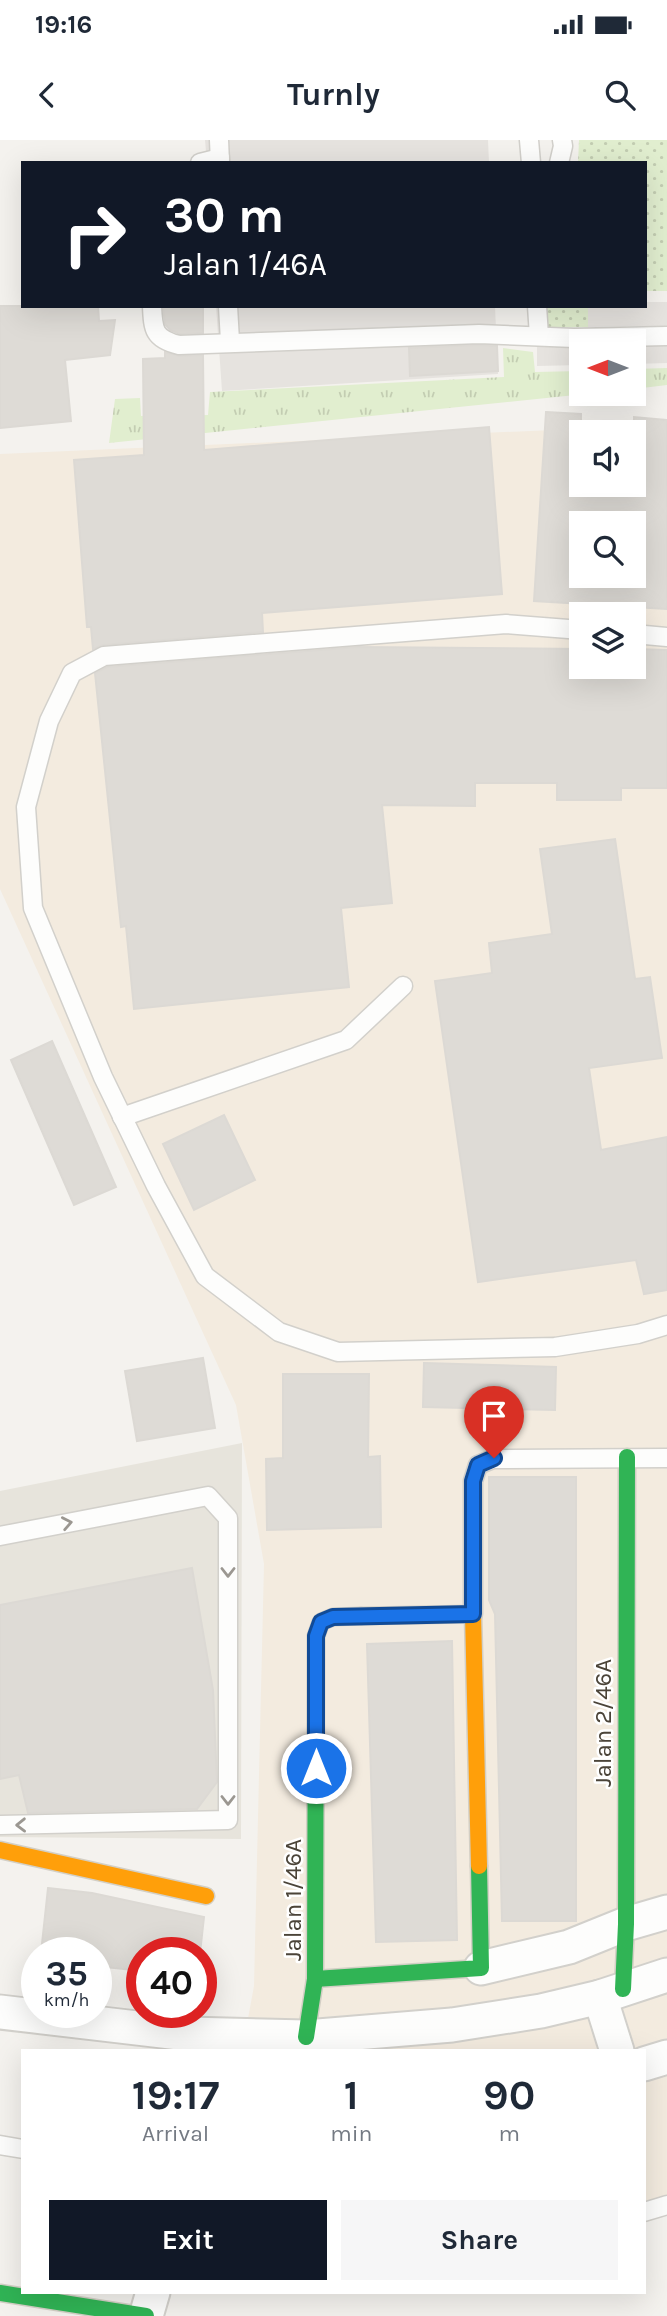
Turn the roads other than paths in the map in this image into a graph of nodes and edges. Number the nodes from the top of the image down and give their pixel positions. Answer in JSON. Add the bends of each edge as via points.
{"nodes":[{"id":1,"x":219,"y":140,"type":"edge"},
{"id":2,"x":530,"y":140,"type":"edge"},
{"id":3,"x":562,"y":140,"type":"edge"},
{"id":4,"x":220,"y":161,"type":"edge"},
{"id":5,"x":531,"y":161,"type":"edge"},
{"id":6,"x":559,"y":161,"type":"edge"},
{"id":7,"x":152,"y":308,"type":"edge"},
{"id":8,"x":228,"y":308,"type":"edge"},
{"id":9,"x":537,"y":308,"type":"edge"},
{"id":10,"x":538,"y":336,"type":"junction"},
{"id":11,"x":667,"y":336,"type":"edge"},
{"id":12,"x":230,"y":341,"type":"junction"},
{"id":13,"x":569,"y":629,"type":"edge"},
{"id":14,"x":646,"y":635,"type":"edge"},
{"id":15,"x":667,"y":637,"type":"edge"},
{"id":16,"x":403,"y":986,"type":"dead end"},
{"id":17,"x":122,"y":1117,"type":"junction"},
{"id":18,"x":667,"y":1325,"type":"edge"},
{"id":19,"x":627,"y":1457,"type":"junction"},
{"id":20,"x":667,"y":1458,"type":"edge"},
{"id":21,"x":0,"y":1536,"type":"edge"},
{"id":22,"x":473,"y":1614,"type":"junction"},
{"id":23,"x":0,"y":1825,"type":"edge"},
{"id":24,"x":0,"y":1850,"type":"edge"},
{"id":25,"x":205,"y":1896,"type":"dead end"},
{"id":26,"x":667,"y":1912,"type":"edge"},
{"id":27,"x":626,"y":1924,"type":"junction"},
{"id":28,"x":481,"y":1968,"type":"junction"},
{"id":29,"x":667,"y":1975,"type":"edge"},
{"id":30,"x":315,"y":1979,"type":"junction"},
{"id":31,"x":612,"y":1993,"type":"junction"},
{"id":32,"x":2,"y":2006,"type":"edge"},
{"id":33,"x":306,"y":2037,"type":"junction"},
{"id":34,"x":187,"y":2042,"type":"edge"},
{"id":35,"x":617,"y":2049,"type":"edge"},
{"id":36,"x":667,"y":2057,"type":"edge"},
{"id":37,"x":646,"y":2063,"type":"edge"},
{"id":38,"x":0,"y":2145,"type":"edge"},
{"id":39,"x":21,"y":2149,"type":"edge"},
{"id":40,"x":667,"y":2205,"type":"edge"},
{"id":41,"x":646,"y":2211,"type":"edge"},
{"id":42,"x":0,"y":2294,"type":"edge"},
{"id":43,"x":153,"y":2294,"type":"edge"},
{"id":44,"x":146,"y":2316,"type":"edge"}],
"edges":[{"from":1,"to":4,"type":"lane"},
{"from":2,"to":5,"type":"lane"},
{"from":3,"to":6,"type":"lane"},
{"from":7,"to":12,"type":"lane","via":[[153,327],[164,341],[179,345]]},
{"from":8,"to":12,"type":"lane"},
{"from":9,"to":10,"type":"lane"},
{"from":10,"to":11,"type":"lane"},
{"from":10,"to":12,"type":"lane"},
{"from":13,"to":17,"type":"lane","via":[[506,624],[104,656],[72,673],[49,721],[26,807],[33,908]]},
{"from":14,"to":15,"type":"lane"},
{"from":16,"to":17,"type":"lane","via":[[346,1040]]},
{"from":17,"to":18,"type":"lane","via":[[205,1276],[279,1332],[338,1352],[555,1347]]},
{"from":19,"to":20,"type":"lane"},
{"from":19,"to":22,"type":"lane","via":[[494,1458],[478,1465],[473,1481]]},
{"from":19,"to":27,"type":"street","name":"Jalan 2/46A"},
{"from":21,"to":23,"type":"lane","one_way":true,"via":[[208,1496],[228,1518],[228,1820]]},
{"from":22,"to":28,"type":"street"},
{"from":22,"to":30,"type":"street","name":"Jalan 1/46A","via":[[333,1617],[321,1622],[316,1636]]},
{"from":24,"to":25,"type":"street"},
{"from":26,"to":27,"type":"street"},
{"from":27,"to":28,"type":"street","via":[[569,1947]]},
{"from":27,"to":31,"type":"street","name":"Jalan 2/46A"},
{"from":28,"to":30,"type":"street"},
{"from":29,"to":31,"type":"street"},
{"from":30,"to":33,"type":"street","name":"Jalan 1/46A"},
{"from":31,"to":33,"type":"street","via":[[541,2011],[452,2025]]},
{"from":31,"to":35,"type":"street"},
{"from":32,"to":34,"type":"street"},
{"from":33,"to":34,"type":"street"},
{"from":36,"to":37,"type":"street"},
{"from":38,"to":39,"type":"lane"},
{"from":40,"to":41,"type":"lane"},
{"from":42,"to":44,"type":"street"},
{"from":43,"to":44,"type":"street"}]}
